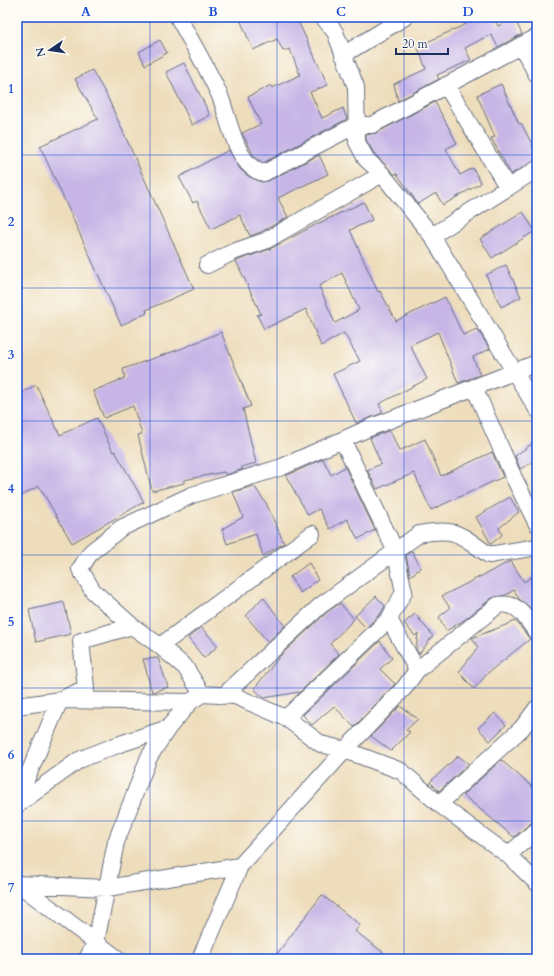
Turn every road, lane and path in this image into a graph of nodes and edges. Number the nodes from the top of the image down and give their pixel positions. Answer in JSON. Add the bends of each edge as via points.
{"nodes":[{"id":1,"x":178,"y":17,"type":"edge"},
{"id":2,"x":323,"y":17,"type":"edge"},
{"id":3,"x":405,"y":17,"type":"edge"},
{"id":4,"x":537,"y":36,"type":"edge"},
{"id":5,"x":521,"y":45,"type":"junction"},
{"id":6,"x":343,"y":54,"type":"junction"},
{"id":7,"x":537,"y":75,"type":"edge"},
{"id":8,"x":446,"y":85,"type":"junction"},
{"id":9,"x":356,"y":125,"type":"junction"},
{"id":10,"x":537,"y":169,"type":"edge"},
{"id":11,"x":382,"y":174,"type":"junction"},
{"id":12,"x":508,"y":188,"type":"junction"},
{"id":13,"x":432,"y":236,"type":"junction"},
{"id":14,"x":206,"y":265,"type":"dead end"},
{"id":15,"x":537,"y":363,"type":"edge"},
{"id":16,"x":514,"y":371,"type":"junction"},
{"id":17,"x":474,"y":388,"type":"junction"},
{"id":18,"x":537,"y":409,"type":"edge"},
{"id":19,"x":343,"y":441,"type":"junction"},
{"id":20,"x":537,"y":524,"type":"edge"},
{"id":21,"x":312,"y":534,"type":"dead end"},
{"id":22,"x":537,"y":547,"type":"edge"},
{"id":23,"x":395,"y":550,"type":"junction"},
{"id":24,"x":390,"y":619,"type":"junction"},
{"id":25,"x":132,"y":626,"type":"junction"},
{"id":26,"x":537,"y":633,"type":"edge"},
{"id":27,"x":160,"y":646,"type":"junction"},
{"id":28,"x":417,"y":670,"type":"junction"},
{"id":29,"x":223,"y":696,"type":"junction"},
{"id":30,"x":196,"y":698,"type":"junction"},
{"id":31,"x":60,"y":700,"type":"junction"},
{"id":32,"x":17,"y":706,"type":"edge"},
{"id":33,"x":537,"y":708,"type":"edge"},
{"id":34,"x":286,"y":718,"type":"junction"},
{"id":35,"x":168,"y":728,"type":"junction"},
{"id":36,"x":345,"y":750,"type":"junction"},
{"id":37,"x":17,"y":800,"type":"edge"},
{"id":38,"x":439,"y":804,"type":"junction"},
{"id":39,"x":17,"y":805,"type":"edge"},
{"id":40,"x":537,"y":830,"type":"edge"},
{"id":41,"x":508,"y":855,"type":"junction"},
{"id":42,"x":240,"y":866,"type":"junction"},
{"id":43,"x":18,"y":883,"type":"edge"},
{"id":44,"x":537,"y":884,"type":"edge"},
{"id":45,"x":107,"y":888,"type":"junction"},
{"id":46,"x":96,"y":942,"type":"junction"},
{"id":47,"x":87,"y":959,"type":"edge"},
{"id":48,"x":118,"y":959,"type":"edge"},
{"id":49,"x":200,"y":959,"type":"edge"}],
"edges":[{"from":1,"to":9,"type":"street","via":[[220,97],[233,137],[256,172],[264,173]]},
{"from":2,"to":6,"type":"street","via":[[334,32]]},
{"from":3,"to":6,"type":"street"},
{"from":4,"to":5,"type":"street"},
{"from":5,"to":7,"type":"street"},
{"from":5,"to":8,"type":"street"},
{"from":6,"to":9,"type":"street","via":[[356,87]]},
{"from":8,"to":9,"type":"street","via":[[372,125]]},
{"from":8,"to":12,"type":"street"},
{"from":9,"to":11,"type":"street","via":[[357,142],[366,159]]},
{"from":10,"to":12,"type":"street"},
{"from":11,"to":13,"type":"street"},
{"from":11,"to":14,"type":"street","via":[[265,240]]},
{"from":12,"to":13,"type":"street"},
{"from":13,"to":16,"type":"street"},
{"from":15,"to":16,"type":"street"},
{"from":16,"to":17,"type":"street"},
{"from":16,"to":18,"type":"street"},
{"from":17,"to":19,"type":"street","via":[[369,428]]},
{"from":17,"to":20,"type":"street"},
{"from":19,"to":23,"type":"street"},
{"from":19,"to":25,"type":"street","via":[[282,467],[192,495],[121,528],[90,552],[80,569],[93,591]]},
{"from":21,"to":27,"type":"street"},
{"from":22,"to":23,"type":"street","via":[[489,555],[457,532],[438,530],[419,534]]},
{"from":23,"to":24,"type":"street","via":[[404,592]]},
{"from":23,"to":29,"type":"street","via":[[320,606]]},
{"from":24,"to":28,"type":"street"},
{"from":24,"to":34,"type":"street"},
{"from":25,"to":27,"type":"street"},
{"from":25,"to":31,"type":"street","via":[[81,641],[86,688]]},
{"from":26,"to":28,"type":"street","via":[[515,606],[507,603],[498,605]]},
{"from":27,"to":30,"type":"street","via":[[185,667]]},
{"from":28,"to":36,"type":"street","via":[[406,687]]},
{"from":29,"to":30,"type":"street"},
{"from":29,"to":34,"type":"street","via":[[235,696]]},
{"from":30,"to":31,"type":"street"},
{"from":30,"to":35,"type":"street"},
{"from":31,"to":32,"type":"street"},
{"from":31,"to":37,"type":"street"},
{"from":33,"to":38,"type":"street","via":[[522,728]]},
{"from":34,"to":36,"type":"street","via":[[322,744]]},
{"from":35,"to":39,"type":"street","via":[[79,760]]},
{"from":35,"to":45,"type":"street","via":[[143,771],[116,842]]},
{"from":36,"to":38,"type":"street","via":[[401,772]]},
{"from":36,"to":42,"type":"street"},
{"from":38,"to":41,"type":"street"},
{"from":40,"to":41,"type":"street"},
{"from":41,"to":44,"type":"street"},
{"from":42,"to":45,"type":"street"},
{"from":42,"to":49,"type":"street"},
{"from":43,"to":45,"type":"street"},
{"from":43,"to":46,"type":"street"},
{"from":45,"to":46,"type":"street"},
{"from":46,"to":47,"type":"street"},
{"from":46,"to":48,"type":"street"}]}
